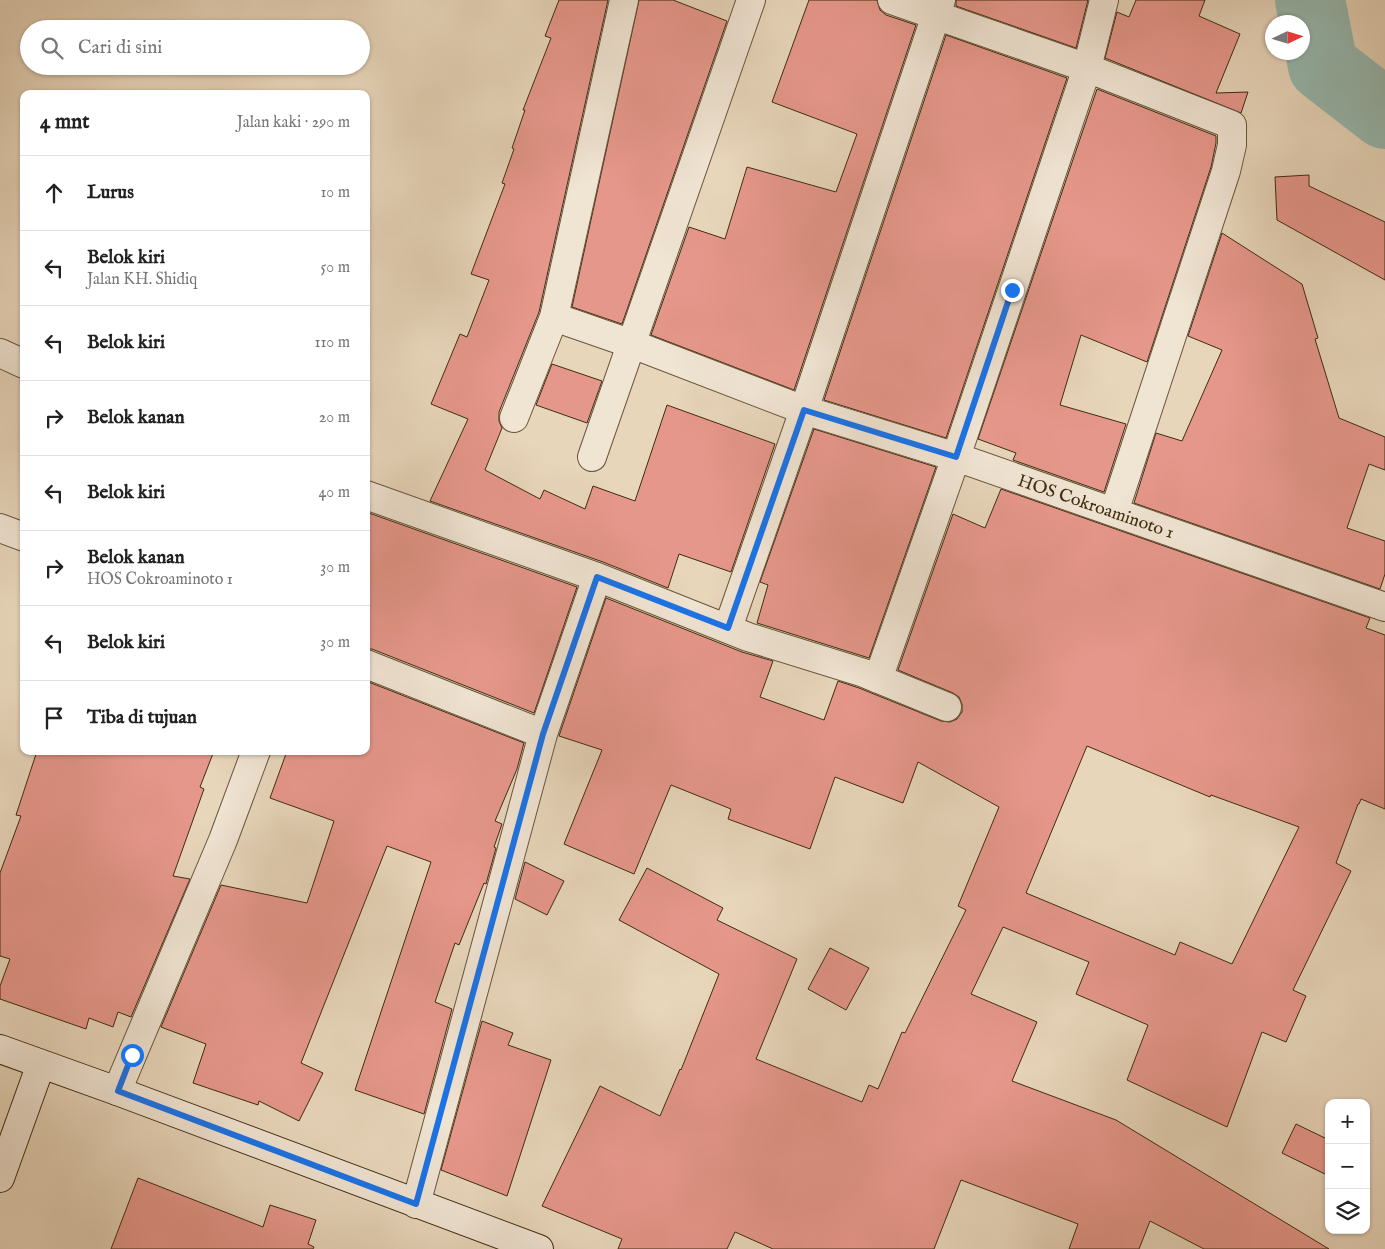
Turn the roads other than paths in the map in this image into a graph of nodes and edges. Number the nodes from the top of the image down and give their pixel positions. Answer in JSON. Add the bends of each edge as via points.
{"nodes":[{"id":1,"x":624,"y":0,"type":"edge"},
{"id":2,"x":752,"y":0,"type":"edge"},
{"id":3,"x":892,"y":0,"type":"edge"},
{"id":4,"x":1104,"y":0,"type":"edge"},
{"id":5,"x":939,"y":7,"type":"edge"},
{"id":6,"x":1087,"y":68,"type":"junction"},
{"id":7,"x":554,"y":317,"type":"junction"},
{"id":8,"x":632,"y":344,"type":"junction"},
{"id":9,"x":0,"y":353,"type":"edge"},
{"id":10,"x":20,"y":362,"type":"edge"},
{"id":11,"x":804,"y":410,"type":"junction"},
{"id":12,"x":514,"y":418,"type":"dead end"},
{"id":13,"x":956,"y":457,"type":"junction"},
{"id":14,"x":592,"y":458,"type":"dead end"},
{"id":15,"x":370,"y":496,"type":"edge"},
{"id":16,"x":1114,"y":512,"type":"junction"},
{"id":17,"x":0,"y":528,"type":"edge"},
{"id":18,"x":20,"y":536,"type":"edge"},
{"id":19,"x":597,"y":577,"type":"junction"},
{"id":20,"x":1385,"y":607,"type":"edge"},
{"id":21,"x":728,"y":628,"type":"junction"},
{"id":22,"x":370,"y":666,"type":"edge"},
{"id":23,"x":878,"y":679,"type":"junction"},
{"id":24,"x":947,"y":707,"type":"dead end"},
{"id":25,"x":543,"y":734,"type":"junction"},
{"id":26,"x":255,"y":755,"type":"edge"},
{"id":27,"x":0,"y":1049,"type":"edge"},
{"id":28,"x":41,"y":1064,"type":"junction"},
{"id":29,"x":118,"y":1091,"type":"junction"},
{"id":30,"x":0,"y":1178,"type":"edge"},
{"id":31,"x":416,"y":1204,"type":"junction"},
{"id":32,"x":539,"y":1249,"type":"edge"}],
"edges":[{"from":1,"to":7,"type":"street"},
{"from":2,"to":8,"type":"street"},
{"from":3,"to":5,"type":"street"},
{"from":4,"to":6,"type":"street"},
{"from":5,"to":6,"type":"street"},
{"from":5,"to":11,"type":"street"},
{"from":6,"to":13,"type":"street"},
{"from":6,"to":16,"type":"street","via":[[1232,125],[1232,145],[1226,171]]},
{"from":7,"to":8,"type":"street","name":"HOS Cokroaminoto 1"},
{"from":7,"to":12,"type":"street"},
{"from":8,"to":11,"type":"street","name":"HOS Cokroaminoto 1"},
{"from":8,"to":14,"type":"street"},
{"from":9,"to":10,"type":"street"},
{"from":11,"to":13,"type":"street","name":"HOS Cokroaminoto 1"},
{"from":11,"to":21,"type":"street"},
{"from":13,"to":16,"type":"street","name":"HOS Cokroaminoto 1"},
{"from":13,"to":23,"type":"street"},
{"from":15,"to":19,"type":"street"},
{"from":16,"to":20,"type":"street","name":"HOS Cokroaminoto 1"},
{"from":17,"to":18,"type":"street"},
{"from":19,"to":21,"type":"street"},
{"from":19,"to":25,"type":"street"},
{"from":21,"to":23,"type":"street"},
{"from":22,"to":25,"type":"street"},
{"from":23,"to":24,"type":"street"},
{"from":25,"to":31,"type":"street"},
{"from":26,"to":29,"type":"street","via":[[223,840]]},
{"from":27,"to":28,"type":"street"},
{"from":28,"to":29,"type":"street"},
{"from":28,"to":30,"type":"street"},
{"from":29,"to":31,"type":"street"},
{"from":31,"to":32,"type":"street"}]}
